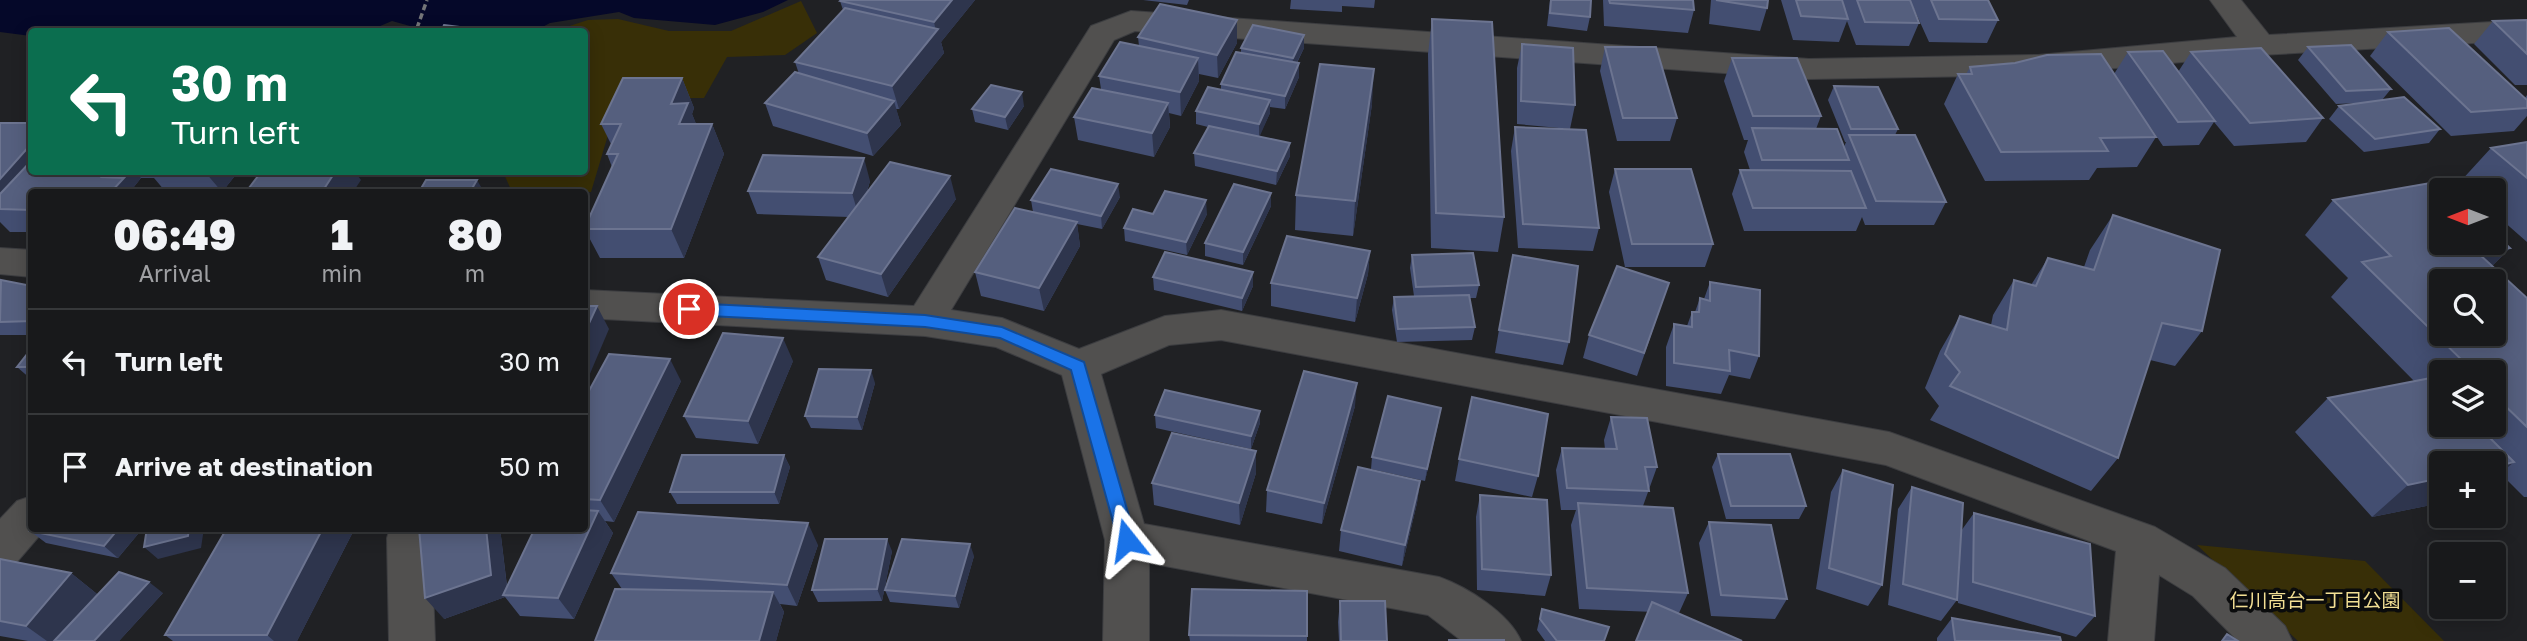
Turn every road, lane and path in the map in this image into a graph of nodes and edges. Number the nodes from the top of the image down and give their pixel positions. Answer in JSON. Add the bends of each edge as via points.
{"nodes":[{"id":1,"x":427,"y":0,"type":"edge"},
{"id":2,"x":2225,"y":0,"type":"edge"},
{"id":3,"x":417,"y":28,"type":"dead end"},
{"id":4,"x":2527,"y":30,"type":"edge"},
{"id":5,"x":2260,"y":45,"type":"junction"},
{"id":6,"x":0,"y":261,"type":"edge"},
{"id":7,"x":28,"y":264,"type":"edge"},
{"id":8,"x":588,"y":304,"type":"edge"},
{"id":9,"x":925,"y":321,"type":"junction"},
{"id":10,"x":1079,"y":366,"type":"junction"},
{"id":11,"x":28,"y":518,"type":"edge"},
{"id":12,"x":411,"y":532,"type":"edge"},
{"id":13,"x":1127,"y":540,"type":"junction"},
{"id":14,"x":2139,"y":540,"type":"junction"},
{"id":15,"x":0,"y":550,"type":"edge"},
{"id":16,"x":412,"y":641,"type":"edge"},
{"id":17,"x":1126,"y":641,"type":"edge"},
{"id":18,"x":1498,"y":641,"type":"edge"},
{"id":19,"x":2131,"y":641,"type":"edge"},
{"id":20,"x":2269,"y":641,"type":"edge"}],
"edges":[{"from":1,"to":3,"type":"path"},
{"from":2,"to":5,"type":"street"},
{"from":4,"to":5,"type":"street"},
{"from":5,"to":9,"type":"street","via":[[2038,65],[1809,69],[1131,21],[1102,33]]},
{"from":6,"to":7,"type":"street"},
{"from":8,"to":9,"type":"street"},
{"from":9,"to":10,"type":"street","via":[[1002,333]]},
{"from":10,"to":13,"type":"street"},
{"from":10,"to":14,"type":"street","via":[[1165,331],[1221,326],[1889,449]]},
{"from":11,"to":15,"type":"street"},
{"from":12,"to":16,"type":"street"},
{"from":13,"to":17,"type":"street"},
{"from":13,"to":18,"type":"street","via":[[1438,597]]},
{"from":14,"to":19,"type":"street"},
{"from":14,"to":20,"type":"street","via":[[2209,582]]}]}
